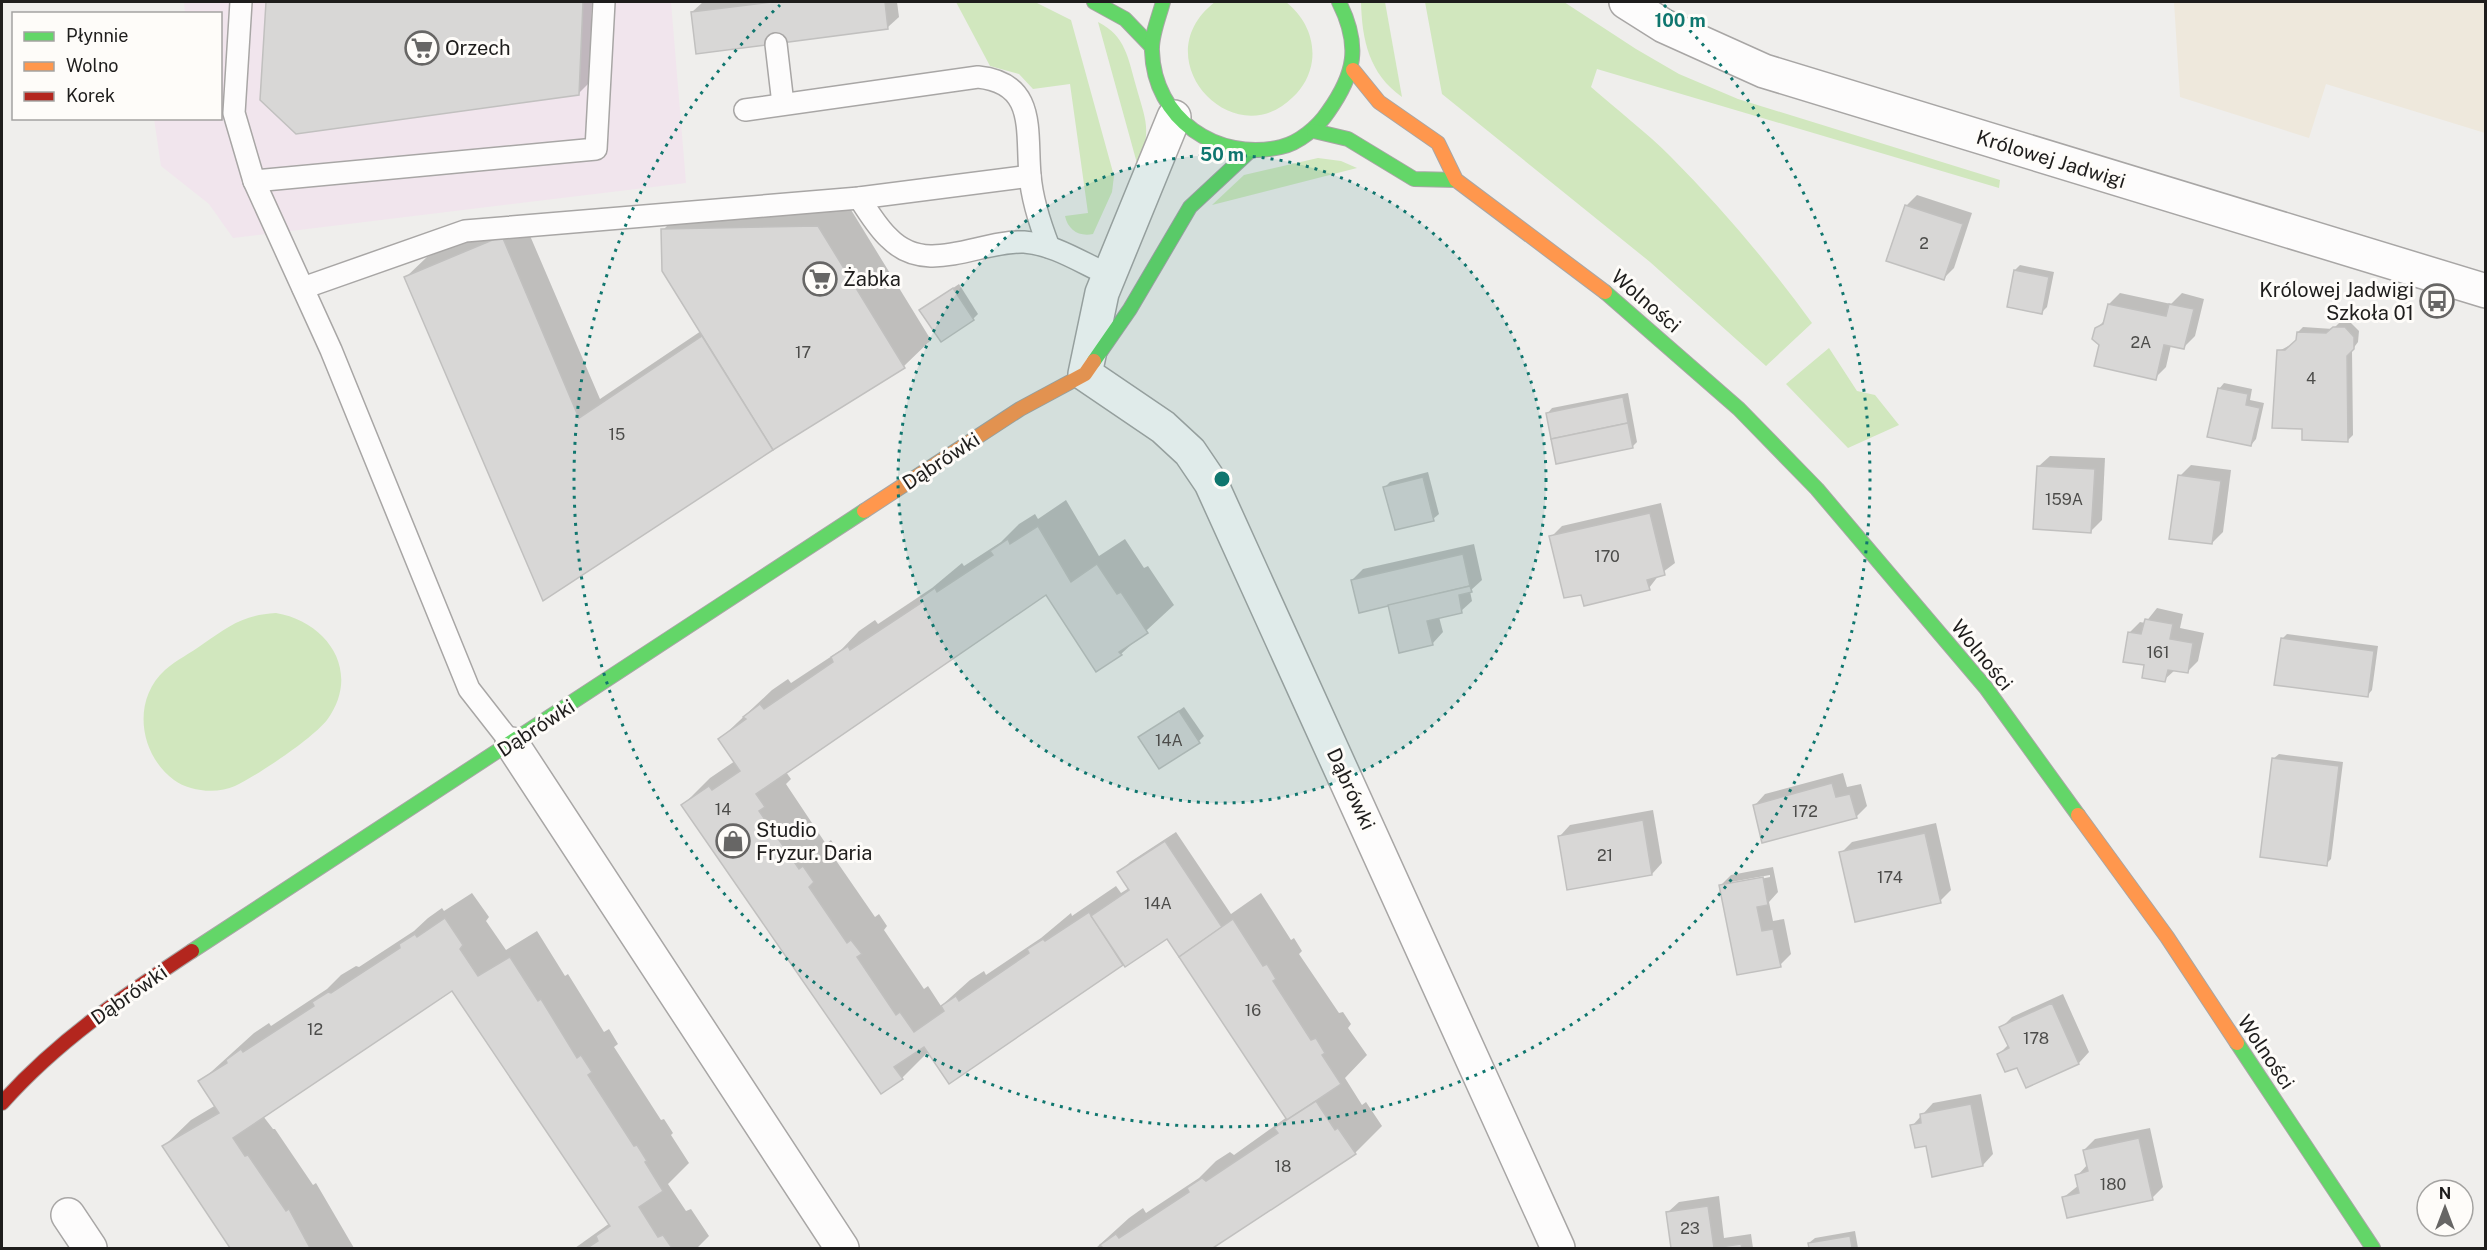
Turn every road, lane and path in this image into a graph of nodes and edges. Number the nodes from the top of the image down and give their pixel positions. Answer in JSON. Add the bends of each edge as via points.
{"nodes":[{"id":1,"x":241,"y":2,"type":"edge"},
{"id":2,"x":604,"y":2,"type":"edge"},
{"id":3,"x":1094,"y":2,"type":"edge"},
{"id":4,"x":1163,"y":2,"type":"edge"},
{"id":5,"x":1339,"y":2,"type":"edge"},
{"id":6,"x":1626,"y":2,"type":"edge"},
{"id":7,"x":776,"y":44,"type":"dead end"},
{"id":8,"x":1150,"y":45,"type":"junction"},
{"id":9,"x":1353,"y":70,"type":"junction"},
{"id":10,"x":783,"y":104,"type":"junction"},
{"id":11,"x":745,"y":110,"type":"dead end"},
{"id":12,"x":1174,"y":117,"type":"junction"},
{"id":13,"x":1314,"y":130,"type":"junction"},
{"id":14,"x":1249,"y":152,"type":"junction"},
{"id":15,"x":1030,"y":176,"type":"junction"},
{"id":16,"x":1456,"y":180,"type":"junction"},
{"id":17,"x":254,"y":181,"type":"junction"},
{"id":18,"x":859,"y":198,"type":"junction"},
{"id":19,"x":1049,"y":247,"type":"junction"},
{"id":20,"x":1109,"y":275,"type":"junction"},
{"id":21,"x":303,"y":288,"type":"junction"},
{"id":22,"x":2486,"y":291,"type":"edge"},
{"id":23,"x":1085,"y":374,"type":"junction"},
{"id":24,"x":512,"y":744,"type":"junction"},
{"id":25,"x":2,"y":1103,"type":"edge"},
{"id":26,"x":68,"y":1215,"type":"dead end"},
{"id":27,"x":90,"y":1248,"type":"edge"},
{"id":28,"x":842,"y":1248,"type":"edge"},
{"id":29,"x":1558,"y":1248,"type":"edge"},
{"id":30,"x":2373,"y":1248,"type":"edge"}],
"edges":[{"from":1,"to":17,"type":"lane","via":[[234,113]]},
{"from":2,"to":17,"type":"lane","via":[[596,148]]},
{"from":3,"to":8,"type":"main road","via":[[1125,19]]},
{"from":4,"to":8,"type":"main road"},
{"from":5,"to":9,"type":"main road","via":[[1347,17]]},
{"from":6,"to":22,"type":"street","name":"Królowej Jadwigi","via":[[1664,26],[1764,71]]},
{"from":7,"to":10,"type":"lane"},
{"from":8,"to":12,"type":"main road","via":[[1157,88]]},
{"from":9,"to":13,"type":"main road","via":[[1337,105]]},
{"from":9,"to":16,"type":"main road","name":"Wolności","via":[[1379,102],[1438,143]]},
{"from":10,"to":11,"type":"lane"},
{"from":10,"to":15,"type":"lane","via":[[978,77],[992,79],[1017,94],[1024,106]]},
{"from":12,"to":14,"type":"main road","via":[[1221,148]]},
{"from":12,"to":20,"type":"street"},
{"from":13,"to":14,"type":"main road","via":[[1283,147]]},
{"from":13,"to":16,"type":"main road","via":[[1348,139],[1414,179]]},
{"from":14,"to":23,"type":"main road","name":"Dąbrówki","via":[[1190,207],[1130,309]]},
{"from":15,"to":18,"type":"lane"},
{"from":15,"to":19,"type":"lane","via":[[1038,218]]},
{"from":16,"to":30,"type":"main road","name":"Wolności","via":[[1585,274],[1739,410],[1817,489],[1986,688],[2167,937]]},
{"from":17,"to":21,"type":"lane"},
{"from":18,"to":19,"type":"lane","via":[[887,237],[901,249],[918,255],[955,254],[1011,242]]},
{"from":18,"to":21,"type":"lane","via":[[465,231]]},
{"from":19,"to":20,"type":"lane"},
{"from":20,"to":23,"type":"street"},
{"from":21,"to":24,"type":"lane","via":[[469,689]]},
{"from":23,"to":24,"type":"main road","name":"Dąbrówki","via":[[1000,422]]},
{"from":23,"to":29,"type":"street","name":"Dąbrówki","via":[[1163,427],[1190,452],[1211,483]]},
{"from":24,"to":25,"type":"main road","name":"Dąbrówki","via":[[108,1006],[25,1077]]},
{"from":24,"to":28,"type":"street"},
{"from":26,"to":27,"type":"street"}]}
